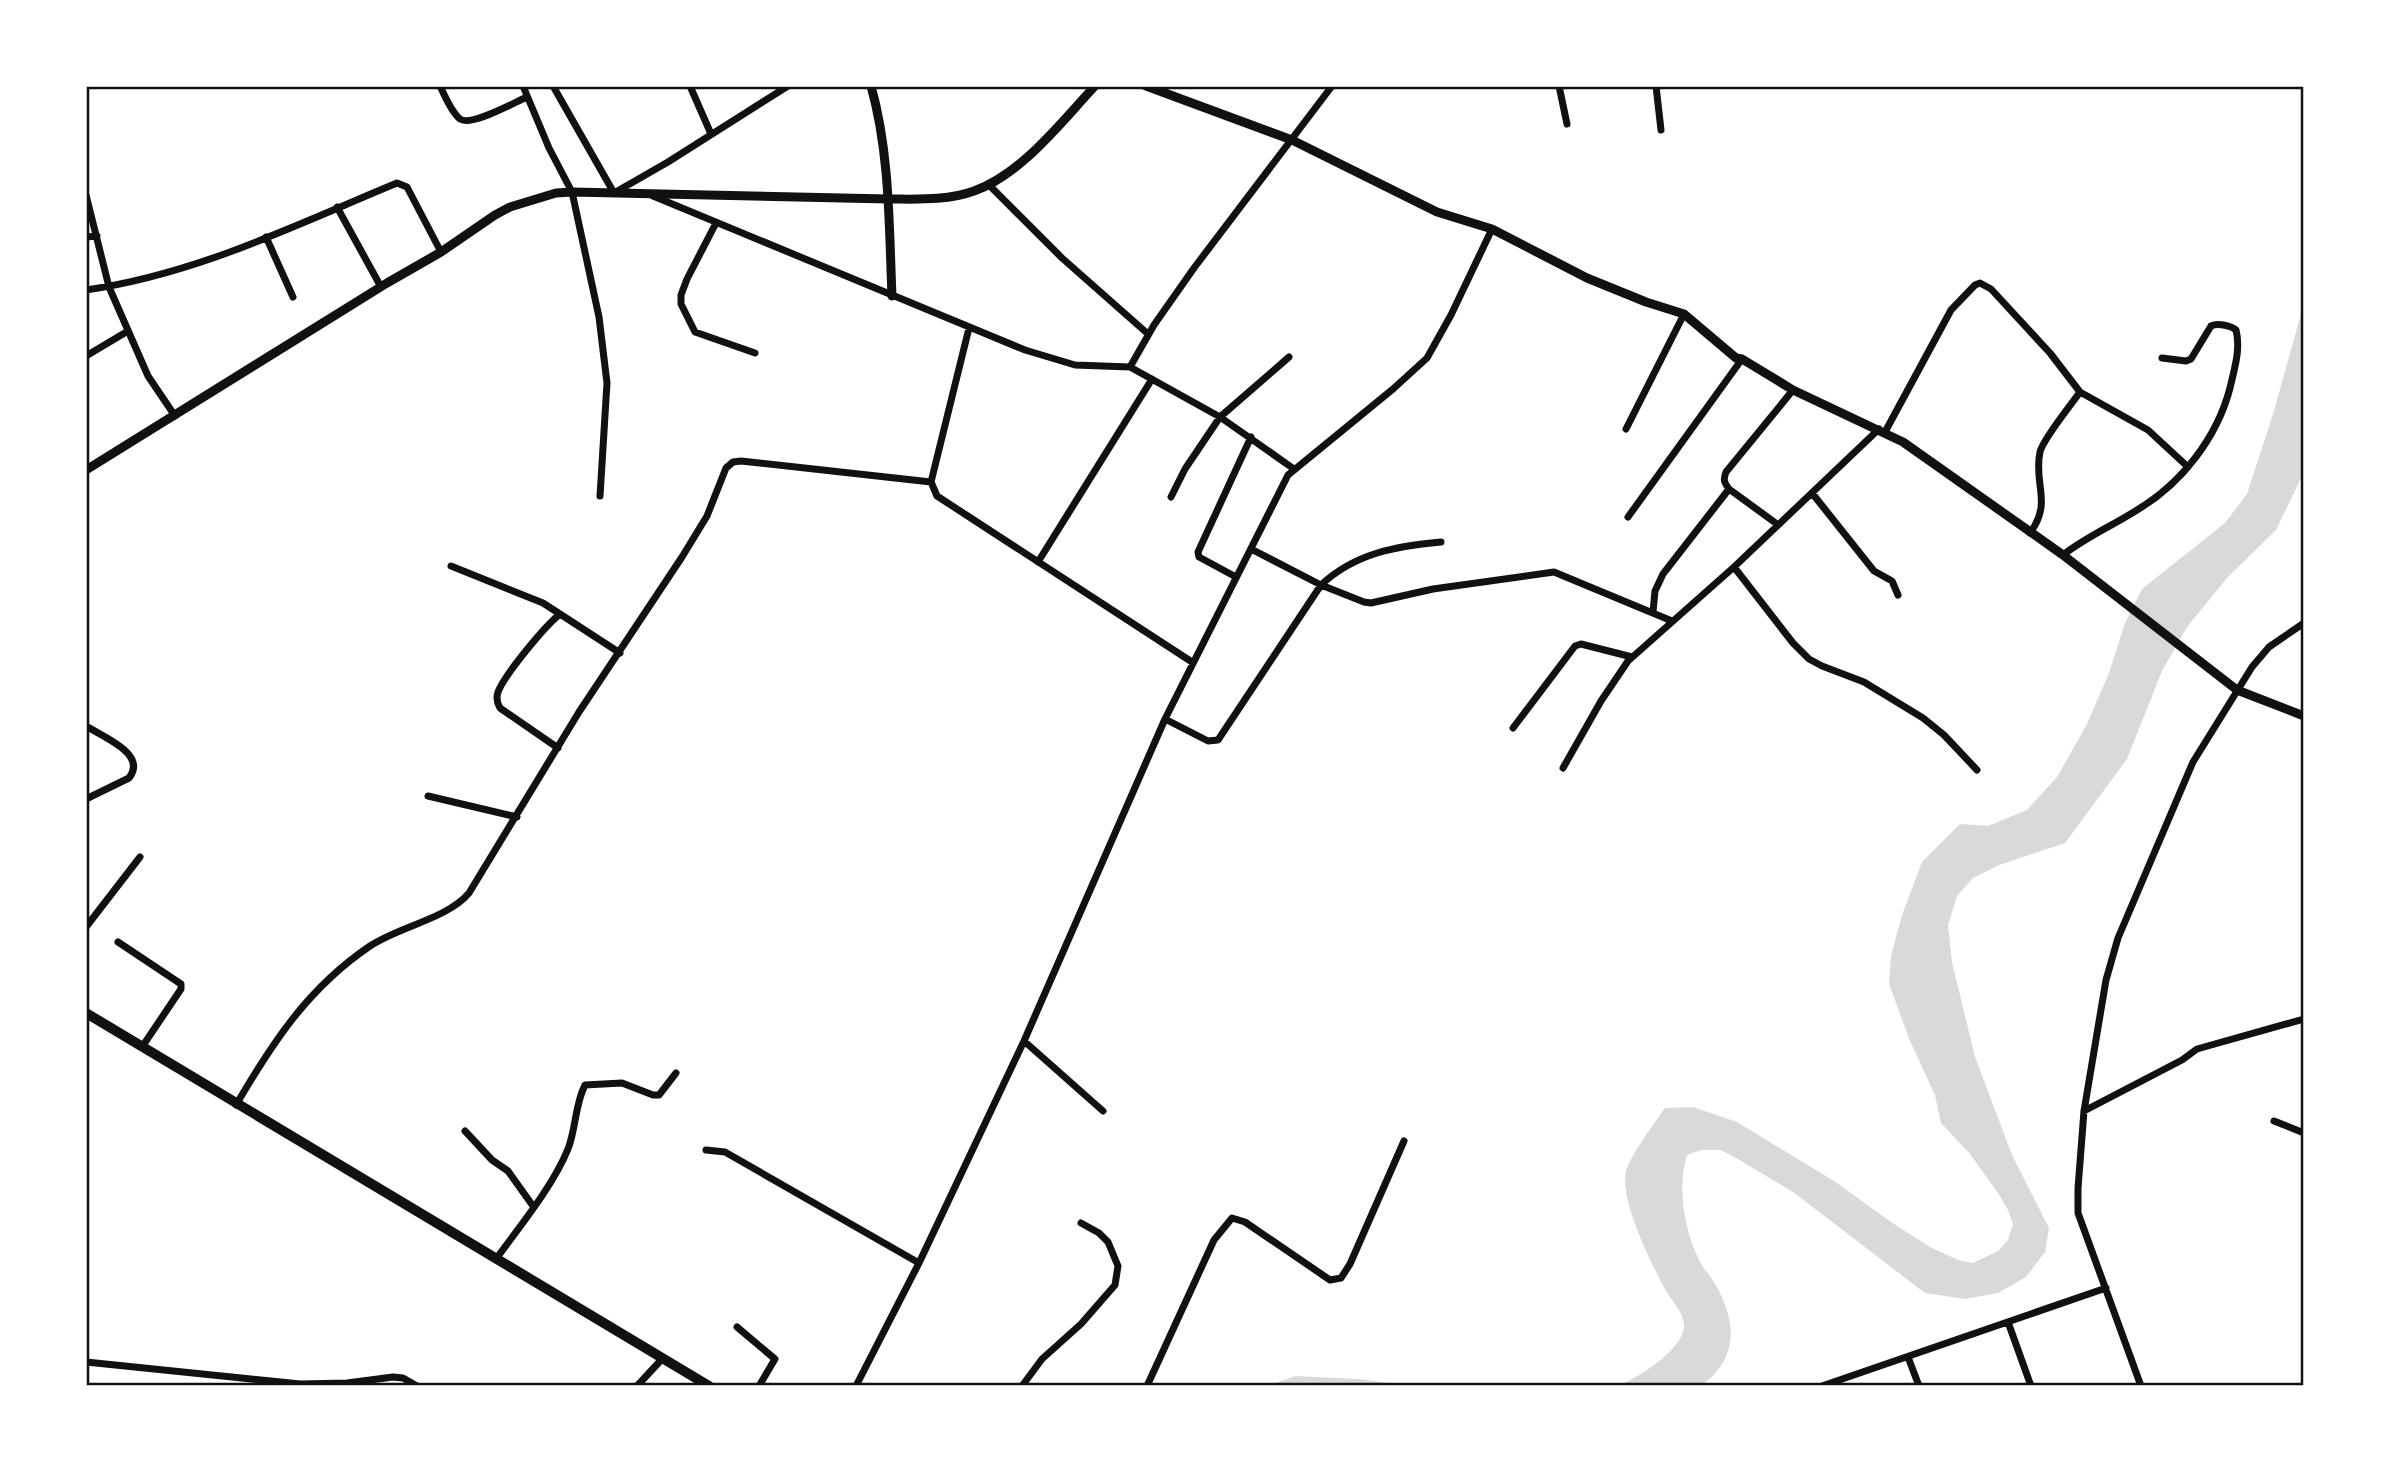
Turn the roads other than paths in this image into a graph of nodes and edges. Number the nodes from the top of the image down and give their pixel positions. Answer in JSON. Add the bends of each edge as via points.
{"nodes":[{"id":1,"x":440,"y":86,"type":"edge"},
{"id":2,"x":523,"y":86,"type":"edge"},
{"id":3,"x":553,"y":86,"type":"edge"},
{"id":4,"x":691,"y":86,"type":"edge"},
{"id":5,"x":787,"y":86,"type":"edge"},
{"id":6,"x":871,"y":86,"type":"edge"},
{"id":7,"x":1095,"y":86,"type":"edge"},
{"id":8,"x":1146,"y":86,"type":"edge"},
{"id":9,"x":1332,"y":86,"type":"edge"},
{"id":10,"x":1559,"y":86,"type":"edge"},
{"id":11,"x":1656,"y":86,"type":"edge"},
{"id":12,"x":527,"y":97,"type":"junction"},
{"id":13,"x":1567,"y":124,"type":"dead end"},
{"id":14,"x":1661,"y":130,"type":"dead end"},
{"id":15,"x":711,"y":134,"type":"junction"},
{"id":16,"x":1292,"y":140,"type":"junction"},
{"id":17,"x":988,"y":184,"type":"junction"},
{"id":18,"x":572,"y":192,"type":"junction"},
{"id":19,"x":614,"y":193,"type":"junction"},
{"id":20,"x":650,"y":194,"type":"junction"},
{"id":21,"x":86,"y":195,"type":"edge"},
{"id":22,"x":888,"y":199,"type":"junction"},
{"id":23,"x":337,"y":208,"type":"junction"},
{"id":24,"x":716,"y":223,"type":"junction"},
{"id":25,"x":1492,"y":229,"type":"junction"},
{"id":26,"x":97,"y":236,"type":"junction"},
{"id":27,"x":86,"y":237,"type":"edge"},
{"id":28,"x":266,"y":237,"type":"junction"},
{"id":29,"x":441,"y":252,"type":"junction"},
{"id":30,"x":381,"y":286,"type":"junction"},
{"id":31,"x":109,"y":287,"type":"junction"},
{"id":32,"x":86,"y":290,"type":"edge"},
{"id":33,"x":892,"y":296,"type":"junction"},
{"id":34,"x":293,"y":298,"type":"dead end"},
{"id":35,"x":1684,"y":314,"type":"junction"},
{"id":36,"x":970,"y":328,"type":"junction"},
{"id":37,"x":128,"y":331,"type":"junction"},
{"id":38,"x":1148,"y":334,"type":"junction"},
{"id":39,"x":755,"y":353,"type":"dead end"},
{"id":40,"x":86,"y":356,"type":"edge"},
{"id":41,"x":1289,"y":357,"type":"dead end"},
{"id":42,"x":2162,"y":358,"type":"dead end"},
{"id":43,"x":1742,"y":359,"type":"junction"},
{"id":44,"x":1129,"y":367,"type":"junction"},
{"id":45,"x":1152,"y":379,"type":"junction"},
{"id":46,"x":1793,"y":390,"type":"junction"},
{"id":47,"x":2080,"y":392,"type":"junction"},
{"id":48,"x":175,"y":416,"type":"junction"},
{"id":49,"x":1220,"y":417,"type":"junction"},
{"id":50,"x":1626,"y":429,"type":"dead end"},
{"id":51,"x":1882,"y":431,"type":"junction"},
{"id":52,"x":1251,"y":437,"type":"junction"},
{"id":53,"x":2188,"y":467,"type":"junction"},
{"id":54,"x":1294,"y":469,"type":"junction"},
{"id":55,"x":86,"y":470,"type":"edge"},
{"id":56,"x":931,"y":482,"type":"junction"},
{"id":57,"x":1728,"y":489,"type":"junction"},
{"id":58,"x":1812,"y":493,"type":"junction"},
{"id":59,"x":600,"y":496,"type":"dead end"},
{"id":60,"x":1171,"y":497,"type":"dead end"},
{"id":61,"x":1628,"y":517,"type":"dead end"},
{"id":62,"x":1777,"y":524,"type":"junction"},
{"id":63,"x":2030,"y":533,"type":"junction"},
{"id":64,"x":1441,"y":542,"type":"dead end"},
{"id":65,"x":1251,"y":549,"type":"junction"},
{"id":66,"x":2063,"y":555,"type":"junction"},
{"id":67,"x":1038,"y":562,"type":"junction"},
{"id":68,"x":451,"y":566,"type":"dead end"},
{"id":69,"x":1734,"y":566,"type":"junction"},
{"id":70,"x":1236,"y":577,"type":"junction"},
{"id":71,"x":1321,"y":585,"type":"junction"},
{"id":72,"x":1898,"y":595,"type":"dead end"},
{"id":73,"x":1653,"y":612,"type":"junction"},
{"id":74,"x":560,"y":614,"type":"junction"},
{"id":75,"x":1672,"y":621,"type":"junction"},
{"id":76,"x":2304,"y":623,"type":"edge"},
{"id":77,"x":620,"y":653,"type":"junction"},
{"id":78,"x":1632,"y":657,"type":"junction"},
{"id":79,"x":1192,"y":662,"type":"junction"},
{"id":80,"x":2236,"y":690,"type":"junction"},
{"id":81,"x":2304,"y":716,"type":"edge"},
{"id":82,"x":1165,"y":719,"type":"junction"},
{"id":83,"x":86,"y":726,"type":"edge"},
{"id":84,"x":1513,"y":728,"type":"dead end"},
{"id":85,"x":558,"y":747,"type":"junction"},
{"id":86,"x":1563,"y":768,"type":"dead end"},
{"id":87,"x":1977,"y":770,"type":"dead end"},
{"id":88,"x":428,"y":796,"type":"dead end"},
{"id":89,"x":86,"y":799,"type":"edge"},
{"id":90,"x":517,"y":817,"type":"junction"},
{"id":91,"x":140,"y":857,"type":"dead end"},
{"id":92,"x":86,"y":928,"type":"edge"},
{"id":93,"x":118,"y":942,"type":"dead end"},
{"id":94,"x":86,"y":1013,"type":"edge"},
{"id":95,"x":2304,"y":1018,"type":"edge"},
{"id":96,"x":1024,"y":1041,"type":"junction"},
{"id":97,"x":142,"y":1047,"type":"junction"},
{"id":98,"x":676,"y":1073,"type":"dead end"},
{"id":99,"x":236,"y":1105,"type":"junction"},
{"id":100,"x":1103,"y":1111,"type":"dead end"},
{"id":101,"x":2084,"y":1111,"type":"junction"},
{"id":102,"x":2274,"y":1121,"type":"dead end"},
{"id":103,"x":465,"y":1130,"type":"dead end"},
{"id":104,"x":2304,"y":1133,"type":"edge"},
{"id":105,"x":1404,"y":1141,"type":"dead end"},
{"id":106,"x":706,"y":1150,"type":"dead end"},
{"id":107,"x":533,"y":1206,"type":"junction"},
{"id":108,"x":1081,"y":1223,"type":"dead end"},
{"id":109,"x":496,"y":1259,"type":"junction"},
{"id":110,"x":919,"y":1263,"type":"junction"},
{"id":111,"x":2106,"y":1289,"type":"junction"},
{"id":112,"x":2008,"y":1322,"type":"junction"},
{"id":113,"x":737,"y":1327,"type":"dead end"},
{"id":114,"x":1908,"y":1357,"type":"junction"},
{"id":115,"x":662,"y":1359,"type":"junction"},
{"id":116,"x":86,"y":1362,"type":"edge"},
{"id":117,"x":417,"y":1386,"type":"edge"},
{"id":118,"x":637,"y":1386,"type":"edge"},
{"id":119,"x":709,"y":1386,"type":"edge"},
{"id":120,"x":760,"y":1386,"type":"edge"},
{"id":121,"x":856,"y":1386,"type":"edge"},
{"id":122,"x":1022,"y":1386,"type":"edge"},
{"id":123,"x":1147,"y":1386,"type":"edge"},
{"id":124,"x":1822,"y":1386,"type":"edge"},
{"id":125,"x":1919,"y":1386,"type":"edge"},
{"id":126,"x":2031,"y":1386,"type":"edge"},
{"id":127,"x":2141,"y":1386,"type":"edge"}],
"edges":[{"from":1,"to":12,"type":"street","via":[[465,121],[475,121]]},
{"from":2,"to":12,"type":"street"},
{"from":3,"to":19,"type":"street"},
{"from":4,"to":15,"type":"street"},
{"from":5,"to":15,"type":"street"},
{"from":6,"to":22,"type":"street"},
{"from":7,"to":17,"type":"street","via":[[1007,175]]},
{"from":8,"to":16,"type":"street"},
{"from":9,"to":16,"type":"street"},
{"from":10,"to":13,"type":"street"},
{"from":11,"to":14,"type":"street"},
{"from":12,"to":18,"type":"street"},
{"from":15,"to":19,"type":"street"},
{"from":16,"to":25,"type":"street","via":[[1437,212]]},
{"from":16,"to":38,"type":"street"},
{"from":17,"to":22,"type":"street","via":[[973,192],[936,199]]},
{"from":17,"to":38,"type":"street"},
{"from":18,"to":19,"type":"street"},
{"from":18,"to":29,"type":"street","via":[[510,207]]},
{"from":18,"to":59,"type":"street","via":[[607,383]]},
{"from":19,"to":20,"type":"street"},
{"from":20,"to":22,"type":"street"},
{"from":20,"to":24,"type":"street"},
{"from":21,"to":26,"type":"street"},
{"from":22,"to":33,"type":"street"},
{"from":23,"to":28,"type":"street"},
{"from":23,"to":29,"type":"street","via":[[402,184]]},
{"from":23,"to":30,"type":"street"},
{"from":24,"to":33,"type":"street"},
{"from":24,"to":39,"type":"street","via":[[687,279],[681,304],[695,332]]},
{"from":25,"to":35,"type":"street","via":[[1587,278]]},
{"from":25,"to":54,"type":"street","via":[[1427,358]]},
{"from":26,"to":27,"type":"street"},
{"from":26,"to":31,"type":"street"},
{"from":28,"to":31,"type":"street","via":[[215,259]]},
{"from":28,"to":34,"type":"street"},
{"from":29,"to":30,"type":"street"},
{"from":30,"to":48,"type":"street"},
{"from":31,"to":32,"type":"street"},
{"from":31,"to":37,"type":"street"},
{"from":33,"to":36,"type":"street"},
{"from":35,"to":43,"type":"street"},
{"from":35,"to":50,"type":"street"},
{"from":36,"to":44,"type":"street","via":[[1075,365]]},
{"from":36,"to":56,"type":"street"},
{"from":37,"to":40,"type":"street"},
{"from":37,"to":48,"type":"street","via":[[148,376]]},
{"from":38,"to":44,"type":"street"},
{"from":41,"to":49,"type":"street"},
{"from":42,"to":53,"type":"street","via":[[2191,359],[2215,324],[2236,330],[2237,356],[2226,401],[2213,432]]},
{"from":43,"to":46,"type":"street"},
{"from":43,"to":61,"type":"street"},
{"from":44,"to":45,"type":"street"},
{"from":45,"to":49,"type":"street"},
{"from":45,"to":67,"type":"street"},
{"from":46,"to":51,"type":"street"},
{"from":46,"to":57,"type":"street","via":[[1726,472]]},
{"from":47,"to":51,"type":"street","via":[[1992,289],[1980,283],[1951,310]]},
{"from":47,"to":53,"type":"street","via":[[2148,429]]},
{"from":47,"to":63,"type":"street","via":[[2041,449],[2042,511]]},
{"from":48,"to":55,"type":"street"},
{"from":49,"to":52,"type":"street"},
{"from":49,"to":60,"type":"street"},
{"from":51,"to":58,"type":"street"},
{"from":51,"to":63,"type":"street","via":[[1963,482]]},
{"from":52,"to":54,"type":"street"},
{"from":52,"to":70,"type":"street","via":[[1198,552],[1199,557]]},
{"from":53,"to":66,"type":"street","via":[[2154,499]]},
{"from":54,"to":65,"type":"street"},
{"from":56,"to":67,"type":"street","via":[[937,496]]},
{"from":56,"to":77,"type":"street","via":[[733,462],[726,468],[707,516]]},
{"from":57,"to":62,"type":"street"},
{"from":57,"to":73,"type":"street","via":[[1662,574]]},
{"from":58,"to":62,"type":"street"},
{"from":58,"to":72,"type":"street","via":[[1874,571],[1892,581]]},
{"from":62,"to":69,"type":"street"},
{"from":63,"to":66,"type":"street"},
{"from":64,"to":71,"type":"street","via":[[1378,552],[1334,573]]},
{"from":65,"to":70,"type":"street"},
{"from":65,"to":71,"type":"street"},
{"from":66,"to":80,"type":"street"},
{"from":67,"to":79,"type":"street"},
{"from":68,"to":74,"type":"street"},
{"from":69,"to":75,"type":"street"},
{"from":69,"to":87,"type":"street","via":[[1810,659],[1864,682],[1923,719]]},
{"from":70,"to":79,"type":"street"},
{"from":71,"to":73,"type":"street","via":[[1371,603],[1433,589],[1555,572]]},
{"from":71,"to":82,"type":"street","via":[[1218,740],[1208,741]]},
{"from":73,"to":75,"type":"street"},
{"from":74,"to":77,"type":"street"},
{"from":74,"to":85,"type":"street","via":[[520,660],[497,697],[504,712]]},
{"from":75,"to":78,"type":"street"},
{"from":76,"to":80,"type":"street","via":[[2270,647]]},
{"from":77,"to":85,"type":"street"},
{"from":78,"to":84,"type":"street","via":[[1575,646]]},
{"from":78,"to":86,"type":"street"},
{"from":79,"to":82,"type":"street"},
{"from":80,"to":81,"type":"street"},
{"from":80,"to":101,"type":"street","via":[[2193,762],[2118,938],[2106,980]]},
{"from":82,"to":96,"type":"street"},
{"from":83,"to":89,"type":"street","via":[[126,752],[135,765],[129,779]]},
{"from":85,"to":90,"type":"street"},
{"from":88,"to":90,"type":"street"},
{"from":90,"to":99,"type":"street","via":[[469,894],[455,908],[371,946],[327,979],[279,1035]]},
{"from":91,"to":92,"type":"street"},
{"from":93,"to":97,"type":"street","via":[[181,984]]},
{"from":94,"to":97,"type":"main road"},
{"from":95,"to":101,"type":"street","via":[[2197,1049]]},
{"from":96,"to":100,"type":"street"},
{"from":96,"to":110,"type":"street"},
{"from":97,"to":99,"type":"main road"},
{"from":98,"to":107,"type":"street","via":[[659,1095],[622,1083],[585,1085],[567,1151]]},
{"from":99,"to":109,"type":"main road"},
{"from":101,"to":111,"type":"street","via":[[2078,1213]]},
{"from":102,"to":104,"type":"street"},
{"from":103,"to":107,"type":"street","via":[[508,1171]]},
{"from":105,"to":123,"type":"street","via":[[1340,1278],[1330,1280],[1245,1222],[1232,1218],[1214,1240]]},
{"from":106,"to":110,"type":"street","via":[[725,1152]]},
{"from":107,"to":109,"type":"street"},
{"from":108,"to":122,"type":"street","via":[[1108,1242],[1118,1266],[1115,1285],[1042,1359]]},
{"from":109,"to":115,"type":"main road"},
{"from":110,"to":121,"type":"street"},
{"from":111,"to":112,"type":"street"},
{"from":111,"to":127,"type":"street"},
{"from":112,"to":114,"type":"street"},
{"from":112,"to":126,"type":"street"},
{"from":113,"to":120,"type":"street","via":[[775,1359]]},
{"from":114,"to":124,"type":"street"},
{"from":114,"to":125,"type":"street"},
{"from":115,"to":118,"type":"street"},
{"from":115,"to":119,"type":"main road"},
{"from":116,"to":117,"type":"street","via":[[300,1384],[403,1378]]}]}
